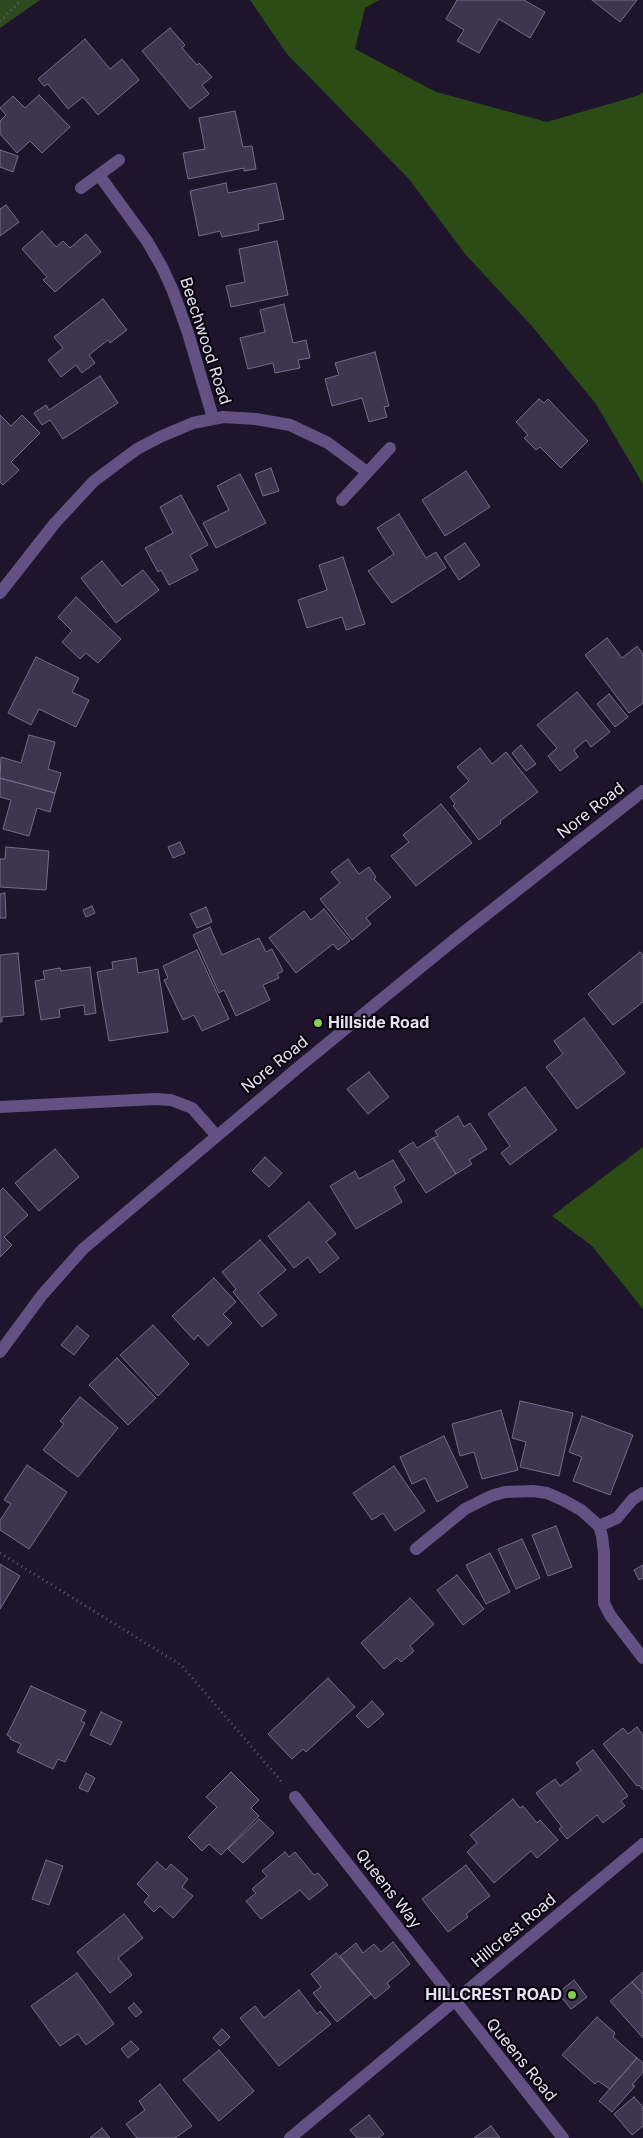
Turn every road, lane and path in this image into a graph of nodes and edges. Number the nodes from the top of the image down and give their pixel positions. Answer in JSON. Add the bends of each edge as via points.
{"nodes":[{"id":1,"x":21,"y":0,"type":"edge"},
{"id":2,"x":0,"y":21,"type":"edge"},
{"id":3,"x":119,"y":160,"type":"dead end"},
{"id":4,"x":99,"y":175,"type":"junction"},
{"id":5,"x":81,"y":188,"type":"dead end"},
{"id":6,"x":213,"y":418,"type":"junction"},
{"id":7,"x":390,"y":448,"type":"dead end"},
{"id":8,"x":367,"y":472,"type":"junction"},
{"id":9,"x":342,"y":500,"type":"dead end"},
{"id":10,"x":0,"y":593,"type":"edge"},
{"id":11,"x":643,"y":791,"type":"edge"},
{"id":12,"x":0,"y":1107,"type":"edge"},
{"id":13,"x":216,"y":1135,"type":"junction"},
{"id":14,"x":0,"y":1352,"type":"edge"},
{"id":15,"x":643,"y":1493,"type":"edge"},
{"id":16,"x":599,"y":1526,"type":"junction"},
{"id":17,"x":416,"y":1549,"type":"dead end"},
{"id":18,"x":0,"y":1553,"type":"edge"},
{"id":19,"x":643,"y":1658,"type":"edge"},
{"id":20,"x":295,"y":1797,"type":"joint"},
{"id":21,"x":643,"y":1844,"type":"edge"},
{"id":22,"x":454,"y":2002,"type":"junction"},
{"id":23,"x":290,"y":2138,"type":"edge"},
{"id":24,"x":563,"y":2138,"type":"edge"}],
"edges":[{"from":1,"to":2,"type":"path"},
{"from":3,"to":4,"type":"street"},
{"from":4,"to":5,"type":"street"},
{"from":4,"to":6,"type":"street","name":"Beechwood Road","via":[[147,240],[162,267],[188,333]]},
{"from":6,"to":8,"type":"street","name":"Beechwood Road","via":[[290,424],[328,443]]},
{"from":6,"to":10,"type":"street","name":"Beechwood Road","via":[[193,423],[137,449],[94,481],[54,523]]},
{"from":7,"to":8,"type":"street"},
{"from":8,"to":9,"type":"street"},
{"from":11,"to":13,"type":"street","name":"Nore Road","via":[[454,940]]},
{"from":12,"to":13,"type":"street","via":[[171,1100],[192,1108]]},
{"from":13,"to":14,"type":"street","name":"Nore Road","via":[[83,1249],[42,1295]]},
{"from":15,"to":16,"type":"street","via":[[617,1518]]},
{"from":16,"to":17,"type":"street","via":[[581,1510],[547,1493],[505,1492],[465,1509]]},
{"from":16,"to":19,"type":"street","via":[[604,1554],[604,1603]]},
{"from":18,"to":20,"type":"path","via":[[182,1666]]},
{"from":20,"to":22,"type":"street","name":"Queens Way"},
{"from":21,"to":22,"type":"street","name":"Hillcrest Road"},
{"from":22,"to":23,"type":"street","name":"Hillcrest Road"},
{"from":22,"to":24,"type":"street","name":"Queens Road"}]}
